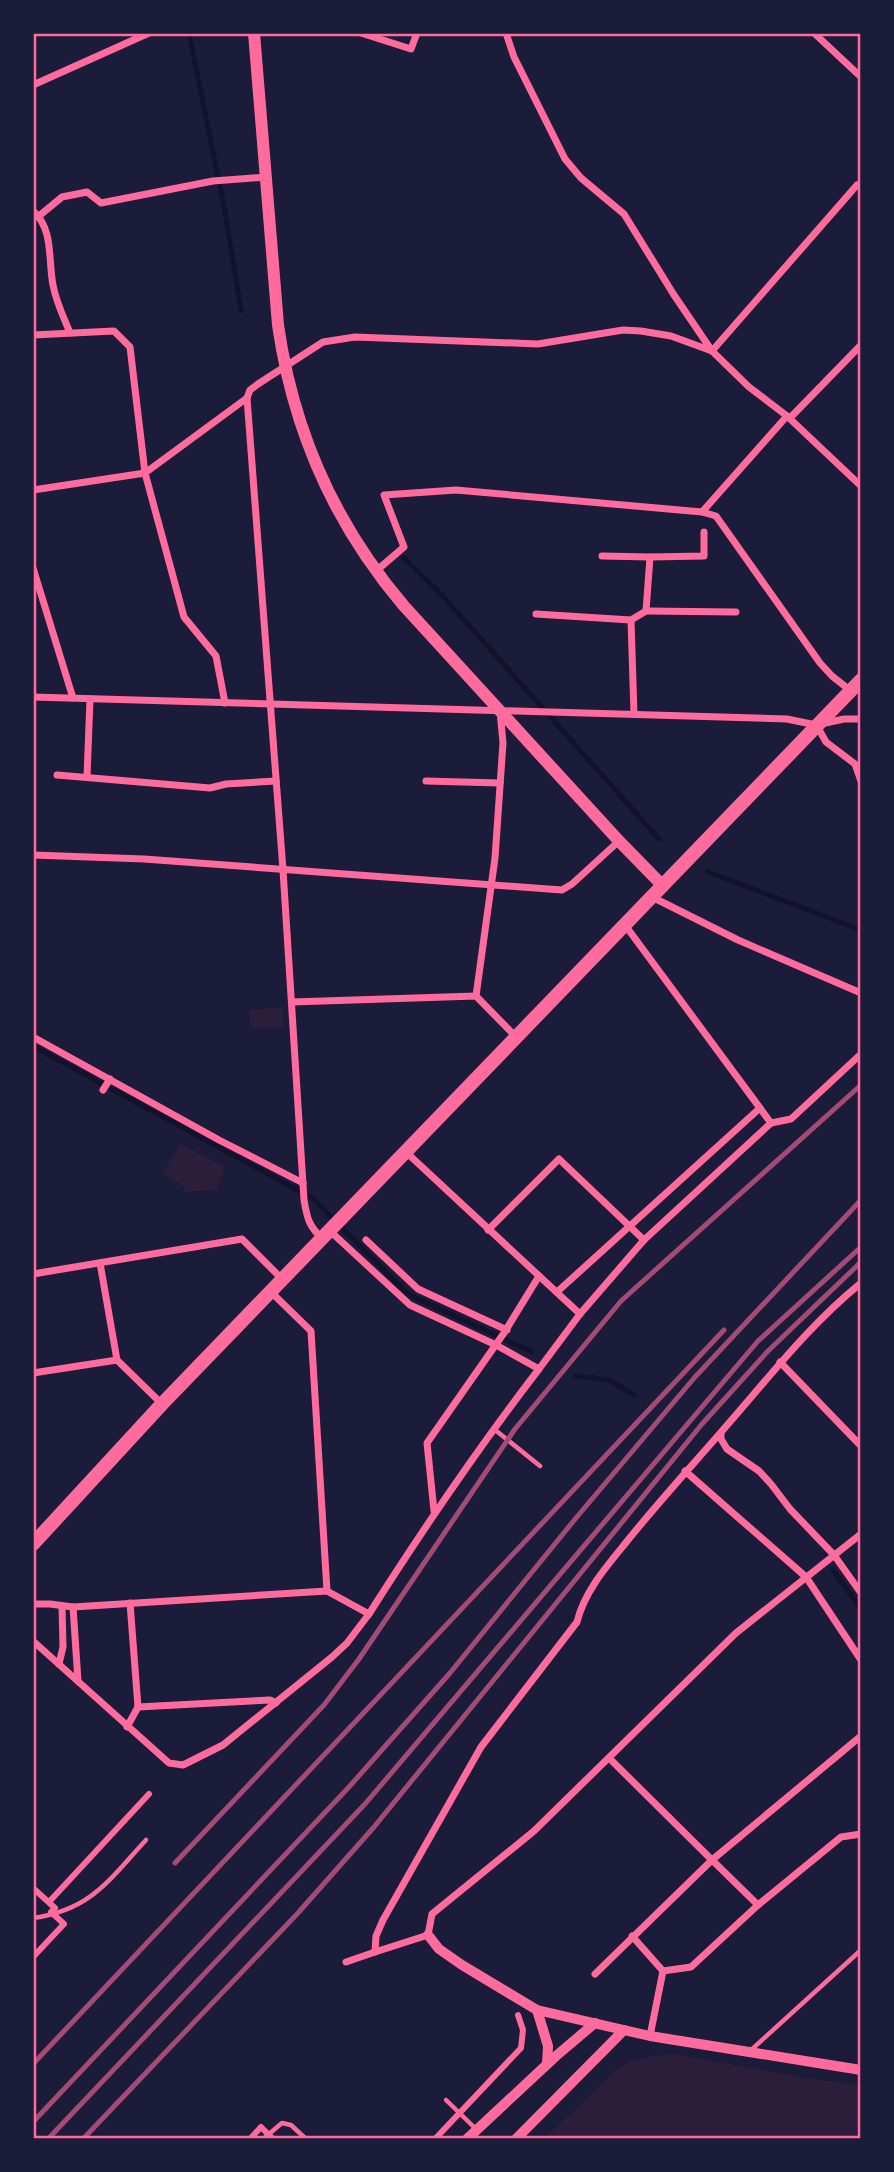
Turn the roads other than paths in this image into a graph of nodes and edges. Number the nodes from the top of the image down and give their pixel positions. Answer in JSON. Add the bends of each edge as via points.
{"nodes":[{"id":1,"x":149,"y":33,"type":"edge"},
{"id":2,"x":254,"y":33,"type":"edge"},
{"id":3,"x":361,"y":33,"type":"edge"},
{"id":4,"x":417,"y":33,"type":"edge"},
{"id":5,"x":506,"y":33,"type":"edge"},
{"id":6,"x":816,"y":34,"type":"edge"},
{"id":7,"x":861,"y":77,"type":"edge"},
{"id":8,"x":33,"y":85,"type":"edge"},
{"id":9,"x":265,"y":177,"type":"junction"},
{"id":10,"x":857,"y":185,"type":"dead end"},
{"id":11,"x":36,"y":214,"type":"edge"},
{"id":12,"x":70,"y":333,"type":"junction"},
{"id":13,"x":33,"y":335,"type":"edge"},
{"id":14,"x":861,"y":345,"type":"edge"},
{"id":15,"x":712,"y":351,"type":"junction"},
{"id":16,"x":284,"y":367,"type":"junction"},
{"id":17,"x":247,"y":398,"type":"junction"},
{"id":18,"x":789,"y":417,"type":"junction"},
{"id":19,"x":145,"y":473,"type":"junction"},
{"id":20,"x":861,"y":486,"type":"edge"},
{"id":21,"x":33,"y":490,"type":"edge"},
{"id":22,"x":702,"y":512,"type":"junction"},
{"id":23,"x":704,"y":532,"type":"dead end"},
{"id":24,"x":601,"y":556,"type":"dead end"},
{"id":25,"x":650,"y":557,"type":"junction"},
{"id":26,"x":33,"y":568,"type":"edge"},
{"id":27,"x":375,"y":572,"type":"junction"},
{"id":28,"x":646,"y":611,"type":"junction"},
{"id":29,"x":736,"y":612,"type":"dead end"},
{"id":30,"x":536,"y":614,"type":"dead end"},
{"id":31,"x":631,"y":620,"type":"junction"},
{"id":32,"x":856,"y":685,"type":"edge"},
{"id":33,"x":33,"y":697,"type":"edge"},
{"id":34,"x":73,"y":698,"type":"junction"},
{"id":35,"x":90,"y":699,"type":"junction"},
{"id":36,"x":225,"y":703,"type":"junction"},
{"id":37,"x":271,"y":703,"type":"junction"},
{"id":38,"x":500,"y":710,"type":"junction"},
{"id":39,"x":634,"y":714,"type":"junction"},
{"id":40,"x":861,"y":719,"type":"edge"},
{"id":41,"x":816,"y":725,"type":"junction"},
{"id":42,"x":57,"y":775,"type":"dead end"},
{"id":43,"x":87,"y":777,"type":"junction"},
{"id":44,"x":276,"y":781,"type":"junction"},
{"id":45,"x":426,"y":781,"type":"dead end"},
{"id":46,"x":861,"y":781,"type":"edge"},
{"id":47,"x":500,"y":783,"type":"junction"},
{"id":48,"x":619,"y":841,"type":"junction"},
{"id":49,"x":33,"y":855,"type":"edge"},
{"id":50,"x":283,"y":870,"type":"junction"},
{"id":51,"x":491,"y":886,"type":"junction"},
{"id":52,"x":663,"y":886,"type":"junction"},
{"id":53,"x":652,"y":897,"type":"junction"},
{"id":54,"x":625,"y":925,"type":"junction"},
{"id":55,"x":861,"y":993,"type":"edge"},
{"id":56,"x":476,"y":996,"type":"junction"},
{"id":57,"x":292,"y":1002,"type":"junction"},
{"id":58,"x":33,"y":1037,"type":"edge"},
{"id":59,"x":516,"y":1037,"type":"junction"},
{"id":60,"x":861,"y":1054,"type":"edge"},
{"id":61,"x":760,"y":1108,"type":"junction"},
{"id":62,"x":771,"y":1123,"type":"junction"},
{"id":63,"x":407,"y":1153,"type":"junction"},
{"id":64,"x":303,"y":1184,"type":"junction"},
{"id":65,"x":630,"y":1226,"type":"junction"},
{"id":66,"x":332,"y":1229,"type":"junction"},
{"id":67,"x":488,"y":1230,"type":"junction"},
{"id":68,"x":366,"y":1240,"type":"dead end"},
{"id":69,"x":644,"y":1240,"type":"junction"},
{"id":70,"x":100,"y":1263,"type":"junction"},
{"id":71,"x":33,"y":1274,"type":"edge"},
{"id":72,"x":539,"y":1276,"type":"junction"},
{"id":73,"x":284,"y":1280,"type":"junction"},
{"id":74,"x":861,"y":1283,"type":"edge"},
{"id":75,"x":853,"y":1289,"type":"junction"},
{"id":76,"x":557,"y":1292,"type":"junction"},
{"id":77,"x":272,"y":1293,"type":"junction"},
{"id":78,"x":861,"y":1298,"type":"edge"},
{"id":79,"x":580,"y":1314,"type":"junction"},
{"id":80,"x":505,"y":1331,"type":"junction"},
{"id":81,"x":498,"y":1343,"type":"junction"},
{"id":82,"x":117,"y":1360,"type":"junction"},
{"id":83,"x":779,"y":1362,"type":"junction"},
{"id":84,"x":539,"y":1369,"type":"junction"},
{"id":85,"x":33,"y":1373,"type":"edge"},
{"id":86,"x":162,"y":1404,"type":"junction"},
{"id":87,"x":493,"y":1428,"type":"junction"},
{"id":88,"x":721,"y":1432,"type":"junction"},
{"id":89,"x":861,"y":1446,"type":"edge"},
{"id":90,"x":540,"y":1466,"type":"dead end"},
{"id":91,"x":685,"y":1471,"type":"junction"},
{"id":92,"x":434,"y":1512,"type":"junction"},
{"id":93,"x":861,"y":1534,"type":"edge"},
{"id":94,"x":33,"y":1544,"type":"edge"},
{"id":95,"x":834,"y":1555,"type":"junction"},
{"id":96,"x":806,"y":1577,"type":"junction"},
{"id":97,"x":327,"y":1591,"type":"junction"},
{"id":98,"x":861,"y":1593,"type":"edge"},
{"id":99,"x":130,"y":1603,"type":"junction"},
{"id":100,"x":33,"y":1605,"type":"edge"},
{"id":101,"x":62,"y":1606,"type":"junction"},
{"id":102,"x":73,"y":1607,"type":"junction"},
{"id":103,"x":369,"y":1614,"type":"junction"},
{"id":104,"x":33,"y":1641,"type":"edge"},
{"id":105,"x":861,"y":1660,"type":"edge"},
{"id":106,"x":59,"y":1664,"type":"junction"},
{"id":107,"x":78,"y":1681,"type":"junction"},
{"id":108,"x":276,"y":1703,"type":"junction"},
{"id":109,"x":138,"y":1707,"type":"junction"},
{"id":110,"x":127,"y":1727,"type":"junction"},
{"id":111,"x":861,"y":1736,"type":"edge"},
{"id":112,"x":609,"y":1758,"type":"junction"},
{"id":113,"x":149,"y":1794,"type":"dead end"},
{"id":114,"x":861,"y":1834,"type":"edge"},
{"id":115,"x":146,"y":1840,"type":"dead end"},
{"id":116,"x":712,"y":1860,"type":"junction"},
{"id":117,"x":33,"y":1888,"type":"edge"},
{"id":118,"x":49,"y":1902,"type":"junction"},
{"id":119,"x":758,"y":1905,"type":"junction"},
{"id":120,"x":33,"y":1918,"type":"edge"},
{"id":121,"x":428,"y":1935,"type":"junction"},
{"id":122,"x":632,"y":1936,"type":"junction"},
{"id":123,"x":861,"y":1950,"type":"edge"},
{"id":124,"x":375,"y":1952,"type":"junction"},
{"id":125,"x":33,"y":1957,"type":"edge"},
{"id":126,"x":346,"y":1962,"type":"dead end"},
{"id":127,"x":663,"y":1971,"type":"junction"},
{"id":128,"x":594,"y":1974,"type":"dead end"},
{"id":129,"x":537,"y":2010,"type":"junction"},
{"id":130,"x":518,"y":2015,"type":"dead end"},
{"id":131,"x":595,"y":2023,"type":"junction"},
{"id":132,"x":624,"y":2030,"type":"junction"},
{"id":133,"x":650,"y":2036,"type":"junction"},
{"id":134,"x":750,"y":2052,"type":"junction"},
{"id":135,"x":547,"y":2064,"type":"junction"},
{"id":136,"x":861,"y":2070,"type":"edge"},
{"id":137,"x":446,"y":2100,"type":"dead end"},
{"id":138,"x":460,"y":2113,"type":"junction"},
{"id":139,"x":477,"y":2130,"type":"junction"},
{"id":140,"x":250,"y":2139,"type":"edge"},
{"id":141,"x":263,"y":2139,"type":"edge"},
{"id":142,"x":273,"y":2139,"type":"edge"},
{"id":143,"x":306,"y":2139,"type":"edge"},
{"id":144,"x":435,"y":2139,"type":"edge"},
{"id":145,"x":467,"y":2139,"type":"edge"},
{"id":146,"x":516,"y":2139,"type":"edge"}],
"edges":[{"from":1,"to":8,"type":"street"},
{"from":2,"to":9,"type":"main road"},
{"from":3,"to":4,"type":"street","via":[[411,49]]},
{"from":5,"to":15,"type":"street","via":[[565,159],[633,225]]},
{"from":6,"to":7,"type":"street"},
{"from":9,"to":11,"type":"street","via":[[213,181],[101,203],[87,192],[62,197]]},
{"from":9,"to":16,"type":"main road"},
{"from":10,"to":15,"type":"street"},
{"from":11,"to":12,"type":"street","via":[[46,229],[53,287]]},
{"from":12,"to":13,"type":"street"},
{"from":12,"to":19,"type":"street","via":[[114,331],[130,347]]},
{"from":14,"to":18,"type":"street"},
{"from":15,"to":16,"type":"street","via":[[671,336],[623,330],[538,344],[355,337],[323,342]]},
{"from":15,"to":18,"type":"street"},
{"from":16,"to":17,"type":"street","via":[[250,390]]},
{"from":16,"to":27,"type":"main road","via":[[312,456],[343,522]]},
{"from":17,"to":19,"type":"street"},
{"from":17,"to":37,"type":"street"},
{"from":18,"to":20,"type":"street"},
{"from":18,"to":22,"type":"street"},
{"from":19,"to":21,"type":"street"},
{"from":19,"to":36,"type":"street","via":[[184,617],[216,656]]},
{"from":22,"to":27,"type":"street","via":[[456,490],[384,495],[404,547]]},
{"from":22,"to":32,"type":"street","via":[[716,516],[820,663],[832,676]]},
{"from":23,"to":25,"type":"street","via":[[704,556]]},
{"from":24,"to":25,"type":"street"},
{"from":25,"to":28,"type":"street"},
{"from":26,"to":34,"type":"street"},
{"from":27,"to":38,"type":"main road"},
{"from":28,"to":29,"type":"street"},
{"from":28,"to":31,"type":"street"},
{"from":30,"to":31,"type":"street"},
{"from":31,"to":39,"type":"street"},
{"from":32,"to":41,"type":"highway"},
{"from":33,"to":34,"type":"street"},
{"from":34,"to":35,"type":"street"},
{"from":35,"to":36,"type":"street"},
{"from":35,"to":43,"type":"street"},
{"from":36,"to":37,"type":"street"},
{"from":37,"to":38,"type":"street"},
{"from":37,"to":44,"type":"street"},
{"from":38,"to":39,"type":"street"},
{"from":38,"to":47,"type":"street"},
{"from":38,"to":48,"type":"main road"},
{"from":39,"to":41,"type":"street","via":[[787,719]]},
{"from":40,"to":41,"type":"street"},
{"from":41,"to":46,"type":"street","via":[[826,742],[855,764]]},
{"from":41,"to":52,"type":"highway"},
{"from":42,"to":43,"type":"street"},
{"from":43,"to":44,"type":"street","via":[[210,788]]},
{"from":44,"to":50,"type":"street"},
{"from":45,"to":47,"type":"street"},
{"from":47,"to":51,"type":"street"},
{"from":48,"to":51,"type":"street","via":[[562,890]]},
{"from":48,"to":52,"type":"main road"},
{"from":49,"to":50,"type":"street"},
{"from":50,"to":51,"type":"street"},
{"from":50,"to":57,"type":"street"},
{"from":51,"to":56,"type":"street"},
{"from":52,"to":53,"type":"highway"},
{"from":53,"to":54,"type":"highway"},
{"from":53,"to":55,"type":"street"},
{"from":54,"to":59,"type":"highway"},
{"from":54,"to":61,"type":"street"},
{"from":56,"to":57,"type":"street"},
{"from":56,"to":59,"type":"street"},
{"from":57,"to":64,"type":"street"},
{"from":58,"to":64,"type":"street","via":[[107,1084]]},
{"from":59,"to":63,"type":"highway"},
{"from":60,"to":62,"type":"street","via":[[791,1119]]},
{"from":61,"to":62,"type":"street"},
{"from":61,"to":65,"type":"street"},
{"from":62,"to":69,"type":"street"},
{"from":63,"to":66,"type":"highway"},
{"from":63,"to":67,"type":"street"},
{"from":64,"to":66,"type":"street","via":[[312,1230]]},
{"from":65,"to":67,"type":"street","via":[[559,1159]]},
{"from":65,"to":69,"type":"street"},
{"from":65,"to":76,"type":"street"},
{"from":66,"to":73,"type":"highway"},
{"from":66,"to":81,"type":"street","via":[[410,1305]]},
{"from":67,"to":72,"type":"street"},
{"from":68,"to":80,"type":"street","via":[[418,1289]]},
{"from":69,"to":79,"type":"street"},
{"from":70,"to":71,"type":"street"},
{"from":70,"to":73,"type":"street","via":[[242,1239]]},
{"from":70,"to":82,"type":"street"},
{"from":72,"to":76,"type":"street"},
{"from":72,"to":80,"type":"street"},
{"from":73,"to":77,"type":"highway"},
{"from":74,"to":75,"type":"street"},
{"from":75,"to":78,"type":"street"},
{"from":75,"to":83,"type":"street"},
{"from":76,"to":79,"type":"street"},
{"from":77,"to":86,"type":"highway"},
{"from":77,"to":97,"type":"street","via":[[311,1331]]},
{"from":79,"to":84,"type":"street"},
{"from":80,"to":81,"type":"street"},
{"from":81,"to":84,"type":"street"},
{"from":81,"to":92,"type":"street","via":[[427,1443]]},
{"from":82,"to":85,"type":"street"},
{"from":82,"to":86,"type":"street"},
{"from":83,"to":88,"type":"street"},
{"from":83,"to":89,"type":"street"},
{"from":84,"to":87,"type":"street"},
{"from":86,"to":94,"type":"highway"},
{"from":87,"to":90,"type":"lane"},
{"from":87,"to":92,"type":"street"},
{"from":88,"to":91,"type":"street"},
{"from":88,"to":95,"type":"street","via":[[723,1445],[759,1471]]},
{"from":91,"to":96,"type":"street"},
{"from":91,"to":124,"type":"street","via":[[602,1572],[577,1622],[481,1747],[383,1920]]},
{"from":92,"to":103,"type":"street"},
{"from":93,"to":95,"type":"street"},
{"from":95,"to":96,"type":"street"},
{"from":95,"to":98,"type":"street"},
{"from":96,"to":105,"type":"street"},
{"from":96,"to":112,"type":"street","via":[[736,1633]]},
{"from":97,"to":99,"type":"street"},
{"from":97,"to":103,"type":"street"},
{"from":99,"to":102,"type":"street"},
{"from":99,"to":109,"type":"street"},
{"from":100,"to":101,"type":"street"},
{"from":101,"to":102,"type":"street"},
{"from":101,"to":106,"type":"street"},
{"from":102,"to":107,"type":"street"},
{"from":103,"to":108,"type":"street","via":[[347,1643]]},
{"from":104,"to":106,"type":"street"},
{"from":106,"to":107,"type":"street"},
{"from":107,"to":110,"type":"street"},
{"from":108,"to":109,"type":"street"},
{"from":108,"to":110,"type":"street","via":[[223,1745],[183,1765],[169,1763]]},
{"from":109,"to":110,"type":"street"},
{"from":111,"to":116,"type":"street"},
{"from":112,"to":116,"type":"street"},
{"from":112,"to":121,"type":"street","via":[[534,1831],[432,1914]]},
{"from":113,"to":118,"type":"street"},
{"from":114,"to":119,"type":"street","via":[[841,1838]]},
{"from":115,"to":120,"type":"lane","via":[[96,1894],[63,1913]]},
{"from":116,"to":119,"type":"street"},
{"from":116,"to":122,"type":"street"},
{"from":117,"to":118,"type":"street"},
{"from":118,"to":125,"type":"street","via":[[55,1908],[51,1912],[64,1924]]},
{"from":119,"to":127,"type":"street","via":[[691,1967]]},
{"from":121,"to":124,"type":"street"},
{"from":121,"to":129,"type":"street","via":[[462,1965]]},
{"from":122,"to":127,"type":"street"},
{"from":122,"to":128,"type":"street"},
{"from":123,"to":134,"type":"lane"},
{"from":124,"to":126,"type":"street"},
{"from":127,"to":133,"type":"street"},
{"from":129,"to":131,"type":"street"},
{"from":129,"to":135,"type":"street","via":[[548,2046]]},
{"from":130,"to":138,"type":"street","via":[[523,2030],[521,2048]]},
{"from":131,"to":132,"type":"street"},
{"from":131,"to":135,"type":"street"},
{"from":132,"to":133,"type":"street"},
{"from":132,"to":146,"type":"street"},
{"from":133,"to":134,"type":"street"},
{"from":134,"to":136,"type":"street"},
{"from":135,"to":139,"type":"street"},
{"from":137,"to":138,"type":"lane"},
{"from":138,"to":139,"type":"lane"},
{"from":138,"to":144,"type":"street"},
{"from":139,"to":145,"type":"street"},
{"from":140,"to":142,"type":"street","via":[[261,2127]]},
{"from":141,"to":143,"type":"lane","via":[[282,2123]]}]}
